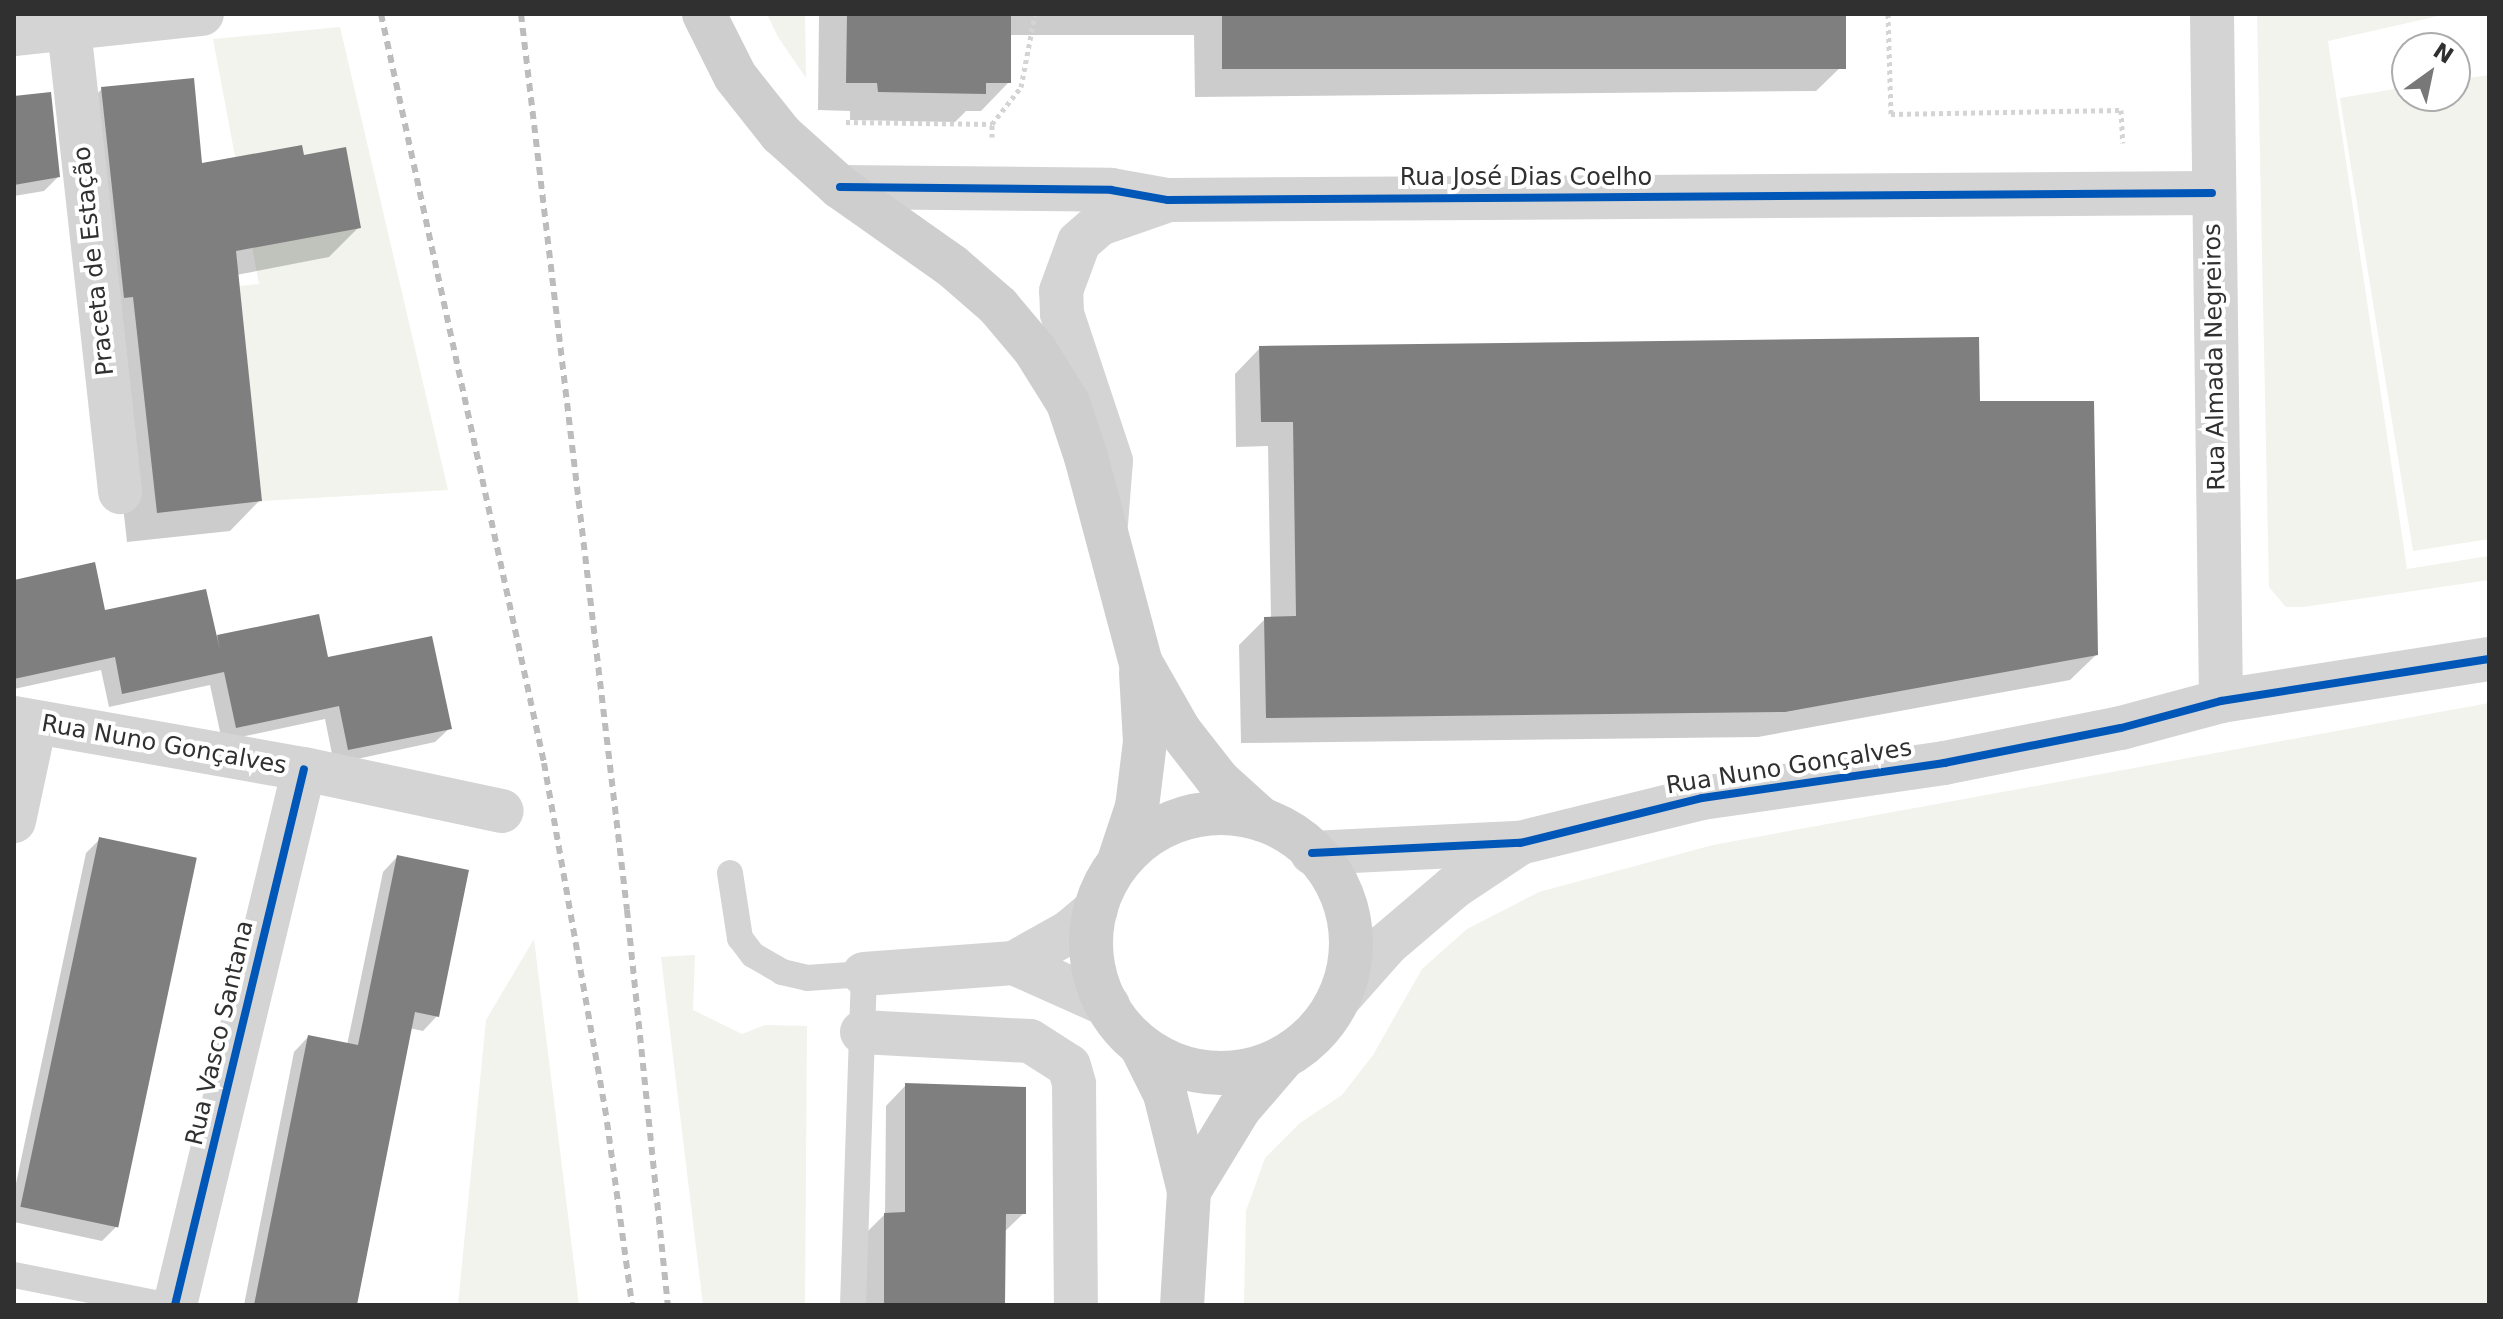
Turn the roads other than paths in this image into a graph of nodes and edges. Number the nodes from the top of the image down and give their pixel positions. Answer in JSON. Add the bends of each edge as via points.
{"nodes":[{"id":1,"x":202,"y":14,"type":"edge"},
{"id":2,"x":704,"y":14,"type":"edge"},
{"id":3,"x":2212,"y":14,"type":"edge"},
{"id":4,"x":69,"y":29,"type":"junction"},
{"id":5,"x":14,"y":34,"type":"edge"},
{"id":6,"x":840,"y":187,"type":"junction"},
{"id":7,"x":2212,"y":193,"type":"junction"},
{"id":8,"x":1168,"y":200,"type":"junction"},
{"id":9,"x":120,"y":492,"type":"dead end"},
{"id":10,"x":1106,"y":526,"type":"junction"},
{"id":11,"x":2489,"y":659,"type":"edge"},
{"id":12,"x":1141,"y":663,"type":"junction"},
{"id":13,"x":2221,"y":701,"type":"junction"},
{"id":14,"x":24,"y":720,"type":"edge"},
{"id":15,"x":304,"y":769,"type":"junction"},
{"id":16,"x":502,"y":811,"type":"dead end"},
{"id":17,"x":1260,"y":818,"type":"junction"},
{"id":18,"x":14,"y":821,"type":"edge"},
{"id":19,"x":1520,"y":843,"type":"junction"},
{"id":20,"x":1312,"y":853,"type":"junction"},
{"id":21,"x":1120,"y":858,"type":"junction"},
{"id":22,"x":730,"y":873,"type":"dead end"},
{"id":23,"x":1096,"y":909,"type":"junction"},
{"id":24,"x":1014,"y":963,"type":"junction"},
{"id":25,"x":864,"y":974,"type":"junction"},
{"id":26,"x":1341,"y":996,"type":"junction"},
{"id":27,"x":1108,"y":1005,"type":"junction"},
{"id":28,"x":862,"y":1032,"type":"junction"},
{"id":29,"x":1142,"y":1048,"type":"junction"},
{"id":30,"x":1282,"y":1059,"type":"junction"},
{"id":31,"x":1189,"y":1191,"type":"junction"},
{"id":32,"x":14,"y":1275,"type":"edge"},
{"id":33,"x":165,"y":1305,"type":"edge"},
{"id":34,"x":175,"y":1305,"type":"edge"},
{"id":35,"x":853,"y":1305,"type":"edge"},
{"id":36,"x":1076,"y":1305,"type":"edge"},
{"id":37,"x":1182,"y":1305,"type":"edge"}],
"edges":[{"from":1,"to":4,"type":"street"},
{"from":2,"to":6,"type":"street","via":[[735,76],[781,134]]},
{"from":3,"to":7,"type":"street","name":"Rua Almada Negreiros"},
{"from":4,"to":5,"type":"street"},
{"from":4,"to":9,"type":"street","name":"Praceta de Estação"},
{"from":6,"to":8,"type":"street","name":"Rua José Dias Coelho","via":[[1111,190]]},
{"from":6,"to":10,"type":"street","via":[[952,266],[998,306],[1035,350],[1068,403]]},
{"from":7,"to":8,"type":"street","name":"Rua José Dias Coelho"},
{"from":7,"to":13,"type":"street","name":"Rua Almada Negreiros"},
{"from":8,"to":10,"type":"street","name":"Rua José Dias Coelho","via":[[1100,224],[1079,242],[1061,291],[1062,314],[1111,461]]},
{"from":10,"to":12,"type":"street"},
{"from":11,"to":13,"type":"street","name":"Rua Nuno Gonçalves"},
{"from":12,"to":17,"type":"street","via":[[1179,730],[1218,780]]},
{"from":12,"to":21,"type":"street","via":[[1145,742],[1137,807]]},
{"from":13,"to":19,"type":"street","name":"Rua Nuno Gonçalves","via":[[2121,728],[1944,763],[1702,798]]},
{"from":14,"to":15,"type":"street","name":"Rua Nuno Gonçalves"},
{"from":14,"to":18,"type":"street"},
{"from":15,"to":16,"type":"street","name":"Rua Nuno Gonçalves"},
{"from":15,"to":34,"type":"street","name":"Rua Vasco Santana"},
{"from":17,"to":20,"type":"street","via":[[1301,839]]},
{"from":17,"to":21,"type":"street","via":[[1215,812],[1181,817]]},
{"from":19,"to":20,"type":"street","name":"Rua Nuno Gonçalves"},
{"from":19,"to":26,"type":"street","name":"Rua Nuno Gonçalves","via":[[1454,887],[1387,944]]},
{"from":20,"to":26,"type":"street","via":[[1335,878],[1351,915],[1352,952]]},
{"from":21,"to":23,"type":"street"},
{"from":22,"to":25,"type":"lane","via":[[740,938],[753,955],[782,972],[807,978]]},
{"from":23,"to":24,"type":"street","via":[[1069,932]]},
{"from":23,"to":27,"type":"street","via":[[1090,928],[1096,983]]},
{"from":24,"to":25,"type":"street"},
{"from":24,"to":27,"type":"street"},
{"from":25,"to":28,"type":"lane"},
{"from":26,"to":30,"type":"street","via":[[1316,1034]]},
{"from":27,"to":29,"type":"street"},
{"from":28,"to":35,"type":"lane"},
{"from":28,"to":36,"type":"street","via":[[1030,1041],[1069,1066],[1074,1084]]},
{"from":29,"to":30,"type":"street","via":[[1199,1072],[1239,1073]]},
{"from":29,"to":31,"type":"street","via":[[1165,1094]]},
{"from":30,"to":31,"type":"street","via":[[1232,1119]]},
{"from":31,"to":37,"type":"street"},
{"from":32,"to":33,"type":"lane"}]}
